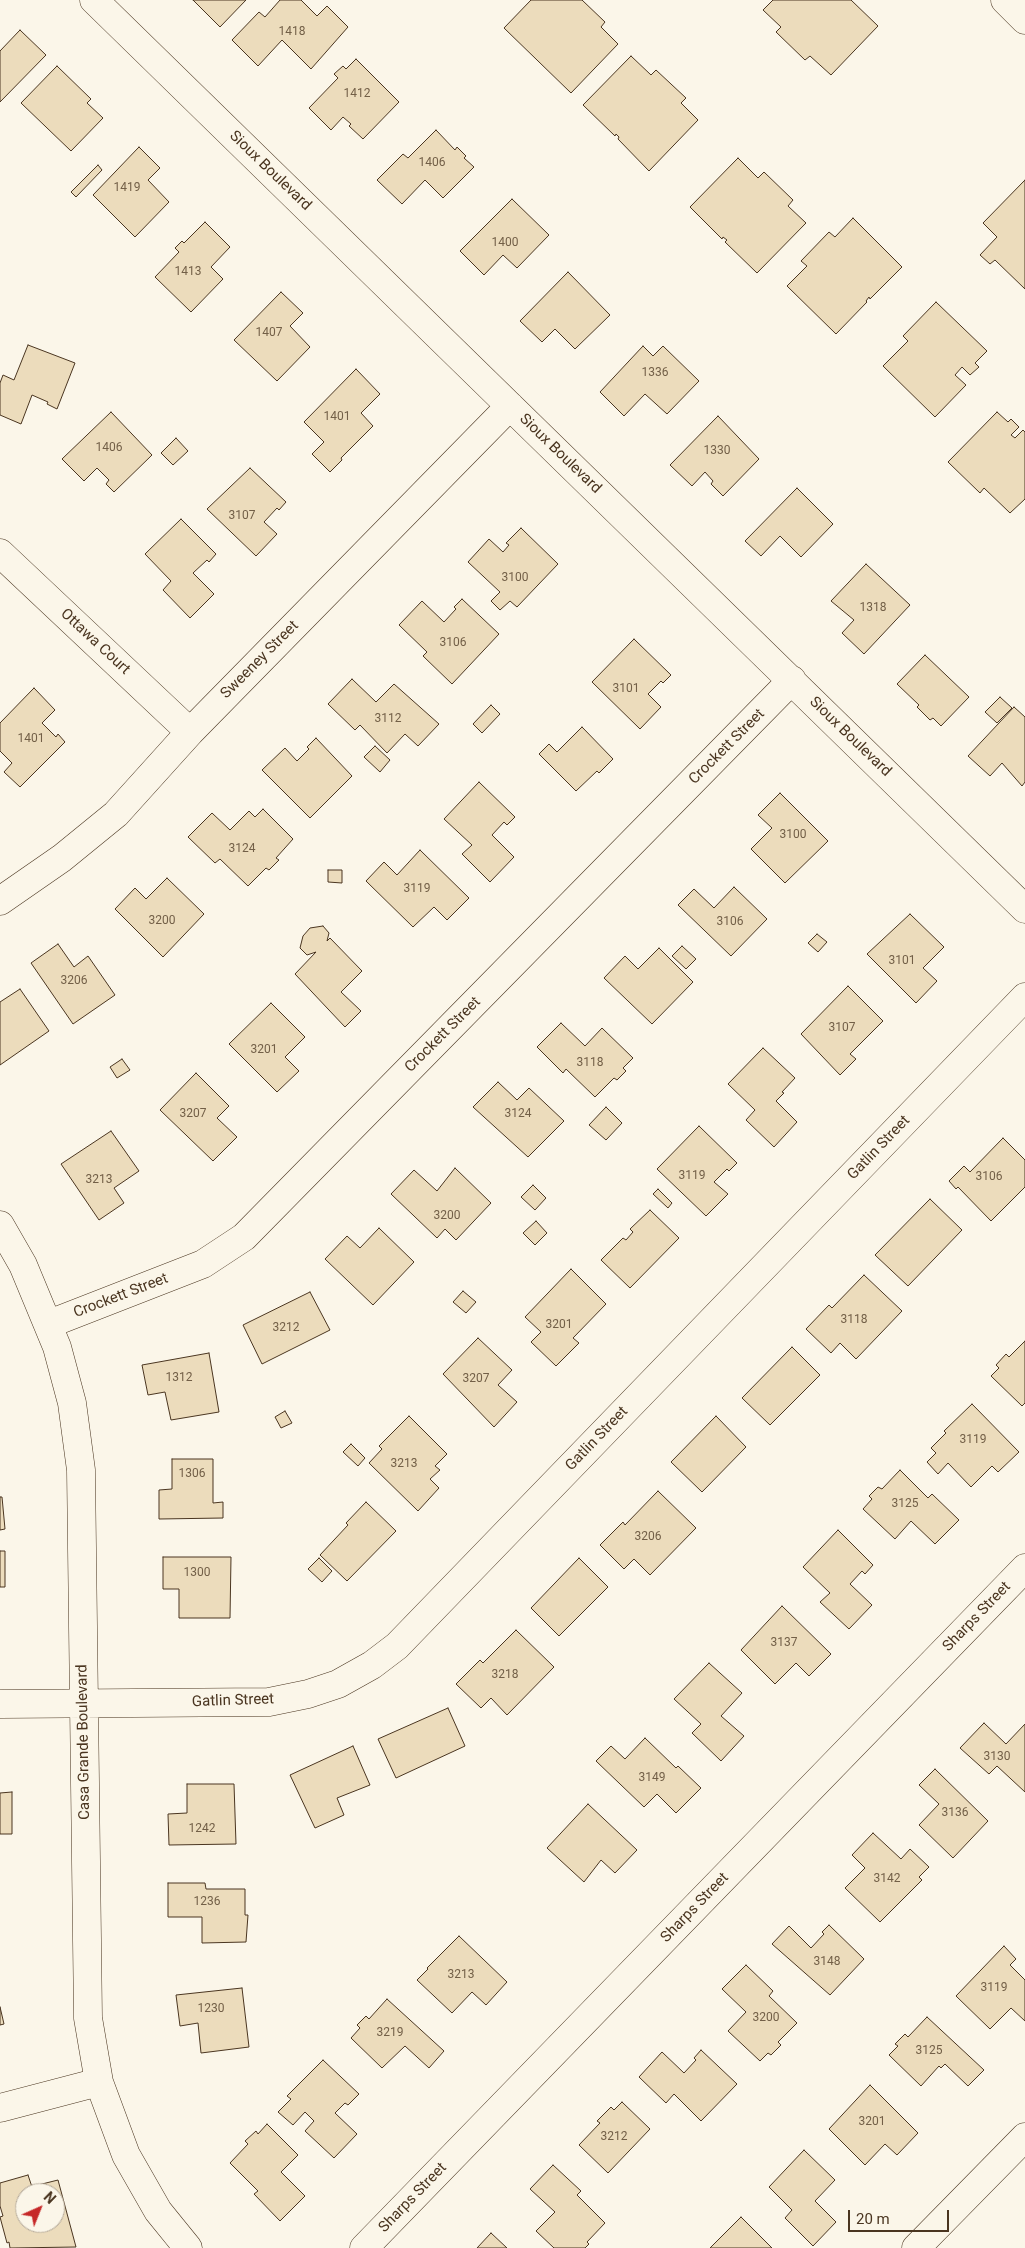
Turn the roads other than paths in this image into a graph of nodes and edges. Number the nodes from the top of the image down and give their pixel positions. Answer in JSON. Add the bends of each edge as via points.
{"nodes":[{"id":1,"x":94,"y":0,"type":"edge"},
{"id":2,"x":1005,"y":0,"type":"edge"},
{"id":3,"x":1025,"y":20,"type":"edge"},
{"id":4,"x":510,"y":406,"type":"junction"},
{"id":5,"x":0,"y":552,"type":"edge"},
{"id":6,"x":792,"y":680,"type":"junction"},
{"id":7,"x":190,"y":732,"type":"junction"},
{"id":8,"x":0,"y":901,"type":"edge"},
{"id":9,"x":1025,"y":909,"type":"edge"},
{"id":10,"x":1025,"y":997,"type":"edge"},
{"id":11,"x":0,"y":1226,"type":"edge"},
{"id":12,"x":48,"y":1324,"type":"junction"},
{"id":13,"x":1025,"y":1568,"type":"edge"},
{"id":14,"x":0,"y":1704,"type":"edge"},
{"id":15,"x":84,"y":1704,"type":"junction"},
{"id":16,"x":99,"y":2082,"type":"junction"},
{"id":17,"x":0,"y":2108,"type":"edge"},
{"id":18,"x":1025,"y":2137,"type":"edge"},
{"id":19,"x":188,"y":2248,"type":"edge"},
{"id":20,"x":364,"y":2248,"type":"edge"},
{"id":21,"x":916,"y":2248,"type":"edge"}],
"edges":[{"from":1,"to":4,"type":"street","name":"Sioux Boulevard"},
{"from":2,"to":3,"type":"street"},
{"from":4,"to":6,"type":"street","name":"Sioux Boulevard"},
{"from":4,"to":7,"type":"street","name":"Sweeney Street"},
{"from":5,"to":7,"type":"street","name":"Ottawa Court"},
{"from":6,"to":9,"type":"street","name":"Sioux Boulevard"},
{"from":6,"to":12,"type":"street","name":"Crockett Street","via":[[244,1237],[203,1264]]},
{"from":7,"to":8,"type":"street","name":"Sweeney Street","via":[[116,814],[62,858]]},
{"from":10,"to":15,"type":"street","name":"Gatlin Street","via":[[397,1646],[372,1665],[338,1684],[269,1702]]},
{"from":11,"to":12,"type":"street","name":"Casa Grande Boulevard","via":[[23,1266]]},
{"from":12,"to":15,"type":"street","name":"Casa Grande Boulevard","via":[[72,1404],[81,1470]]},
{"from":13,"to":20,"type":"street","name":"Sharps Street"},
{"from":14,"to":15,"type":"street","name":"Gatlin Street"},
{"from":15,"to":16,"type":"street","name":"Casa Grande Boulevard","via":[[88,2018]]},
{"from":16,"to":17,"type":"street"},
{"from":16,"to":19,"type":"street","name":"Casa Grande Boulevard","via":[[126,2155],[158,2211]]},
{"from":18,"to":21,"type":"street"}]}
